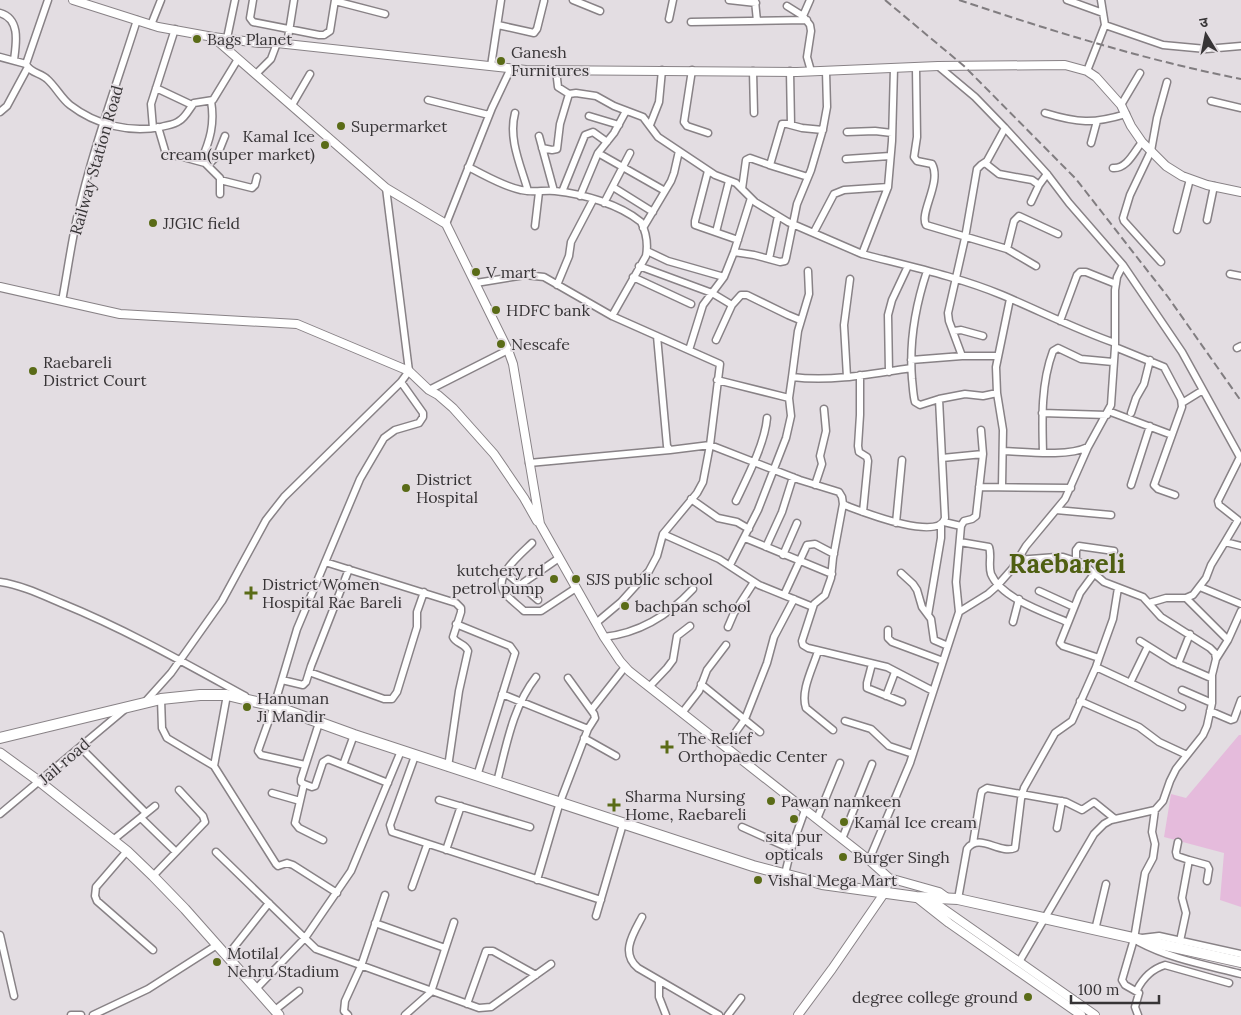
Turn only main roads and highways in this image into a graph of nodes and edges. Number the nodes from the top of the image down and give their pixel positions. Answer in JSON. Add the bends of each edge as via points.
{"nodes":[{"id":1,"x":0,"y":738,"type":"edge"},
{"id":2,"x":0,"y":753,"type":"edge"},
{"id":3,"x":1241,"y":962,"type":"edge"},
{"id":4,"x":277,"y":1012,"type":"edge"}],
"edges":[{"from":1,"to":3,"type":"highway","via":[[161,699],[228,695],[274,706],[415,756],[784,874],[822,884],[916,897],[958,899],[1134,939],[1180,945]]},
{"from":2,"to":4,"type":"main road","via":[[127,851]]}]}
